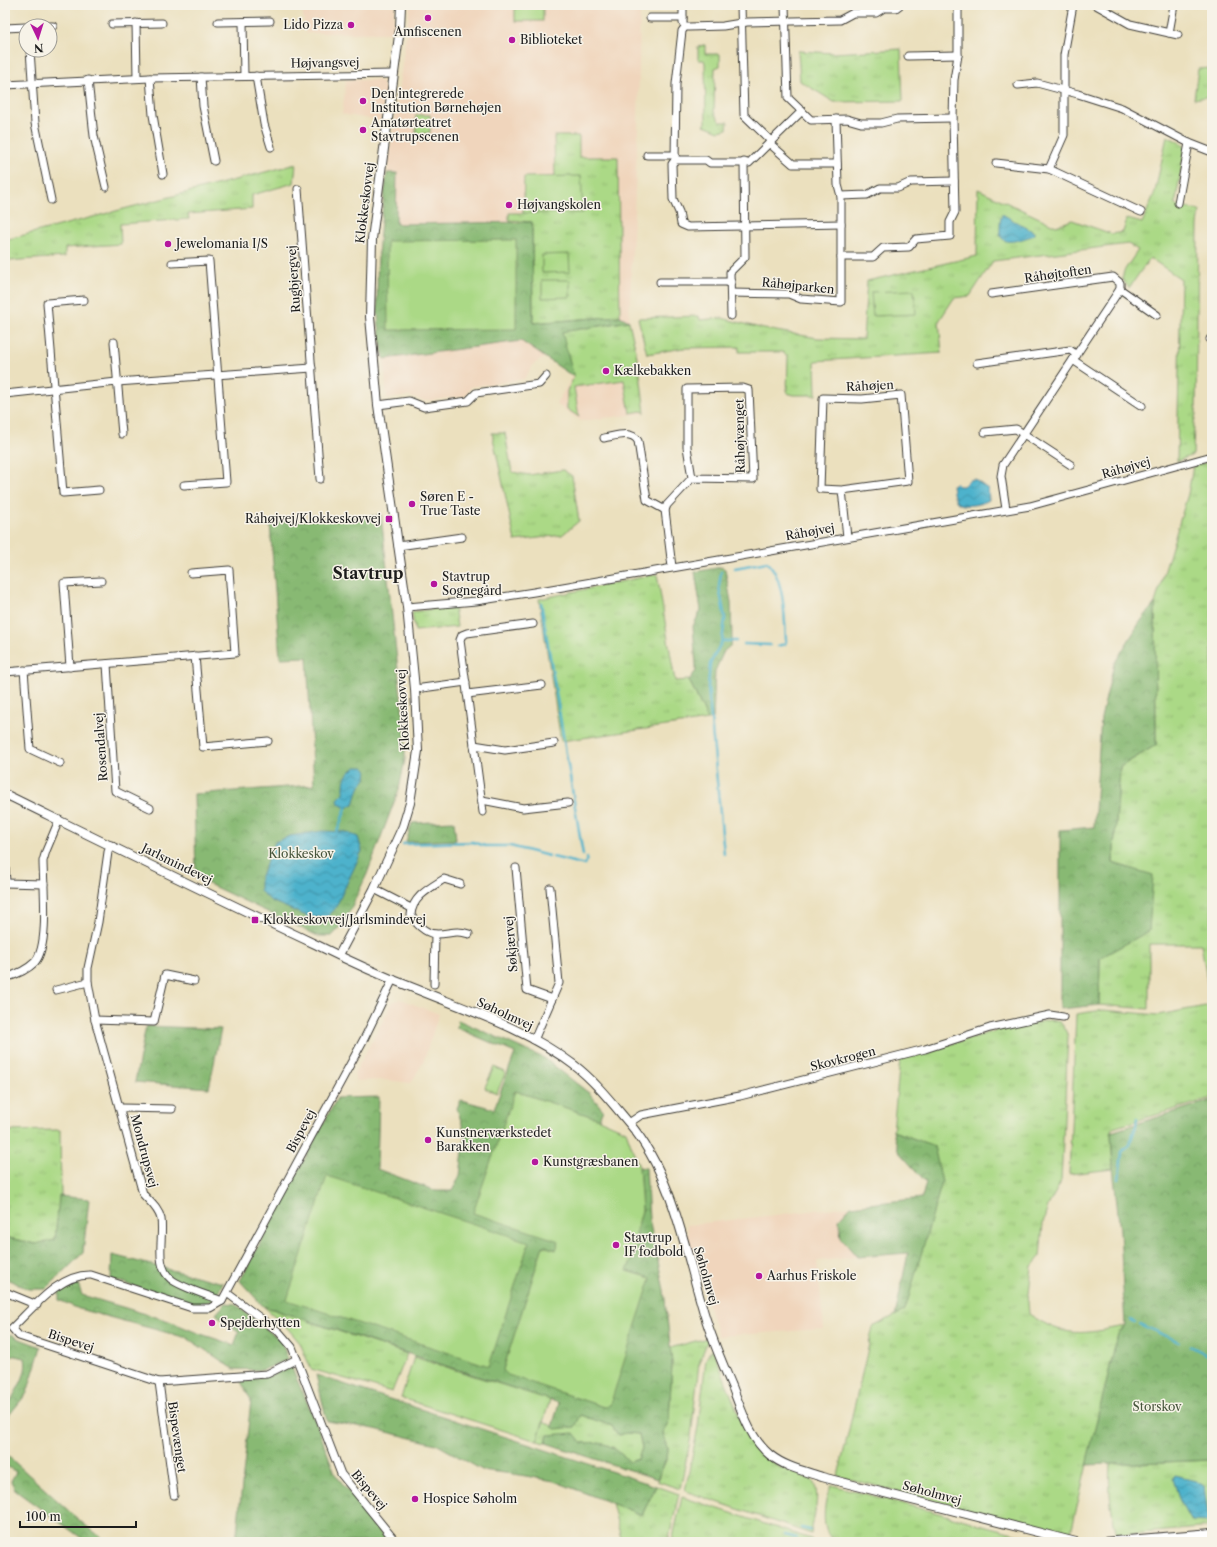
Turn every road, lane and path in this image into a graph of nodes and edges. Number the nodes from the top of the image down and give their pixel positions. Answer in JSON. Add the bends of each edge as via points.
{"nodes":[{"id":1,"x":401,"y":5,"type":"edge"},
{"id":2,"x":683,"y":5,"type":"edge"},
{"id":3,"x":741,"y":5,"type":"edge"},
{"id":4,"x":785,"y":5,"type":"edge"},
{"id":5,"x":900,"y":5,"type":"edge"},
{"id":6,"x":958,"y":5,"type":"edge"},
{"id":7,"x":1073,"y":5,"type":"edge"},
{"id":8,"x":1096,"y":5,"type":"edge"},
{"id":9,"x":1174,"y":5,"type":"edge"},
{"id":10,"x":650,"y":18,"type":"dead end"},
{"id":11,"x":683,"y":18,"type":"junction"},
{"id":12,"x":270,"y":21,"type":"dead end"},
{"id":13,"x":218,"y":22,"type":"dead end"},
{"id":14,"x":243,"y":22,"type":"junction"},
{"id":15,"x":785,"y":22,"type":"junction"},
{"id":16,"x":136,"y":23,"type":"junction"},
{"id":17,"x":162,"y":23,"type":"dead end"},
{"id":18,"x":112,"y":24,"type":"dead end"},
{"id":19,"x":742,"y":25,"type":"junction"},
{"id":20,"x":5,"y":28,"type":"edge"},
{"id":21,"x":18,"y":28,"type":"edge"},
{"id":22,"x":683,"y":29,"type":"junction"},
{"id":23,"x":1169,"y":33,"type":"junction"},
{"id":24,"x":1178,"y":35,"type":"dead end"},
{"id":25,"x":958,"y":55,"type":"junction"},
{"id":26,"x":908,"y":56,"type":"dead end"},
{"id":27,"x":30,"y":58,"type":"edge"},
{"id":28,"x":394,"y":74,"type":"junction"},
{"id":29,"x":244,"y":76,"type":"junction"},
{"id":30,"x":256,"y":76,"type":"junction"},
{"id":31,"x":201,"y":77,"type":"junction"},
{"id":32,"x":137,"y":78,"type":"junction"},
{"id":33,"x":150,"y":78,"type":"junction"},
{"id":34,"x":88,"y":80,"type":"junction"},
{"id":35,"x":32,"y":84,"type":"junction"},
{"id":36,"x":5,"y":85,"type":"edge"},
{"id":37,"x":1018,"y":86,"type":"dead end"},
{"id":38,"x":1064,"y":90,"type":"junction"},
{"id":39,"x":802,"y":111,"type":"junction"},
{"id":40,"x":953,"y":118,"type":"junction"},
{"id":41,"x":836,"y":119,"type":"junction"},
{"id":42,"x":770,"y":142,"type":"junction"},
{"id":43,"x":1189,"y":143,"type":"junction"},
{"id":44,"x":271,"y":147,"type":"dead end"},
{"id":45,"x":1212,"y":152,"type":"edge"},
{"id":46,"x":647,"y":156,"type":"dead end"},
{"id":47,"x":675,"y":158,"type":"junction"},
{"id":48,"x":214,"y":161,"type":"dead end"},
{"id":49,"x":744,"y":162,"type":"junction"},
{"id":50,"x":996,"y":162,"type":"dead end"},
{"id":51,"x":837,"y":164,"type":"junction"},
{"id":52,"x":1049,"y":169,"type":"junction"},
{"id":53,"x":163,"y":174,"type":"dead end"},
{"id":54,"x":954,"y":182,"type":"junction"},
{"id":55,"x":106,"y":187,"type":"dead end"},
{"id":56,"x":298,"y":189,"type":"dead end"},
{"id":57,"x":841,"y":196,"type":"junction"},
{"id":58,"x":51,"y":200,"type":"dead end"},
{"id":59,"x":1178,"y":203,"type":"dead end"},
{"id":60,"x":1141,"y":212,"type":"dead end"},
{"id":61,"x":841,"y":224,"type":"junction"},
{"id":62,"x":745,"y":226,"type":"junction"},
{"id":63,"x":842,"y":257,"type":"junction"},
{"id":64,"x":172,"y":263,"type":"dead end"},
{"id":65,"x":660,"y":282,"type":"dead end"},
{"id":66,"x":731,"y":282,"type":"junction"},
{"id":67,"x":1120,"y":289,"type":"junction"},
{"id":68,"x":731,"y":293,"type":"junction"},
{"id":69,"x":991,"y":294,"type":"dead end"},
{"id":70,"x":84,"y":300,"type":"dead end"},
{"id":71,"x":1157,"y":315,"type":"dead end"},
{"id":72,"x":731,"y":316,"type":"dead end"},
{"id":73,"x":114,"y":342,"type":"dead end"},
{"id":74,"x":1075,"y":357,"type":"junction"},
{"id":75,"x":977,"y":363,"type":"dead end"},
{"id":76,"x":312,"y":368,"type":"junction"},
{"id":77,"x":218,"y":374,"type":"junction"},
{"id":78,"x":546,"y":376,"type":"dead end"},
{"id":79,"x":117,"y":382,"type":"junction"},
{"id":80,"x":53,"y":388,"type":"junction"},
{"id":81,"x":5,"y":394,"type":"edge"},
{"id":82,"x":378,"y":405,"type":"junction"},
{"id":83,"x":1142,"y":406,"type":"dead end"},
{"id":84,"x":985,"y":432,"type":"dead end"},
{"id":85,"x":122,"y":434,"type":"dead end"},
{"id":86,"x":1024,"y":434,"type":"junction"},
{"id":87,"x":604,"y":438,"type":"dead end"},
{"id":88,"x":1212,"y":456,"type":"edge"},
{"id":89,"x":1071,"y":465,"type":"dead end"},
{"id":90,"x":692,"y":478,"type":"junction"},
{"id":91,"x":320,"y":479,"type":"dead end"},
{"id":92,"x":184,"y":485,"type":"dead end"},
{"id":93,"x":99,"y":490,"type":"dead end"},
{"id":94,"x":842,"y":490,"type":"junction"},
{"id":95,"x":1006,"y":509,"type":"junction"},
{"id":96,"x":665,"y":510,"type":"junction"},
{"id":97,"x":462,"y":537,"type":"dead end"},
{"id":98,"x":847,"y":537,"type":"junction"},
{"id":99,"x":398,"y":546,"type":"junction"},
{"id":100,"x":672,"y":567,"type":"junction"},
{"id":101,"x":191,"y":573,"type":"dead end"},
{"id":102,"x":101,"y":581,"type":"dead end"},
{"id":103,"x":406,"y":607,"type":"junction"},
{"id":104,"x":533,"y":624,"type":"dead end"},
{"id":105,"x":195,"y":656,"type":"junction"},
{"id":106,"x":107,"y":664,"type":"junction"},
{"id":107,"x":70,"y":667,"type":"junction"},
{"id":108,"x":24,"y":670,"type":"junction"},
{"id":109,"x":5,"y":672,"type":"edge"},
{"id":110,"x":466,"y":682,"type":"junction"},
{"id":111,"x":542,"y":685,"type":"dead end"},
{"id":112,"x":416,"y":689,"type":"junction"},
{"id":113,"x":468,"y":694,"type":"junction"},
{"id":114,"x":268,"y":741,"type":"dead end"},
{"id":115,"x":554,"y":743,"type":"dead end"},
{"id":116,"x":474,"y":745,"type":"junction"},
{"id":117,"x":60,"y":763,"type":"dead end"},
{"id":118,"x":5,"y":794,"type":"edge"},
{"id":119,"x":482,"y":800,"type":"junction"},
{"id":120,"x":568,"y":803,"type":"dead end"},
{"id":121,"x":150,"y":808,"type":"dead end"},
{"id":122,"x":483,"y":812,"type":"dead end"},
{"id":123,"x":59,"y":820,"type":"junction"},
{"id":124,"x":111,"y":845,"type":"junction"},
{"id":125,"x":5,"y":864,"type":"edge"},
{"id":126,"x":516,"y":868,"type":"dead end"},
{"id":127,"x":5,"y":883,"type":"edge"},
{"id":128,"x":44,"y":884,"type":"junction"},
{"id":129,"x":460,"y":884,"type":"dead end"},
{"id":130,"x":550,"y":888,"type":"dead end"},
{"id":131,"x":374,"y":890,"type":"junction"},
{"id":132,"x":411,"y":908,"type":"junction"},
{"id":133,"x":435,"y":934,"type":"junction"},
{"id":134,"x":470,"y":934,"type":"dead end"},
{"id":135,"x":339,"y":955,"type":"junction"},
{"id":136,"x":5,"y":978,"type":"edge"},
{"id":137,"x":393,"y":979,"type":"junction"},
{"id":138,"x":194,"y":981,"type":"dead end"},
{"id":139,"x":88,"y":982,"type":"junction"},
{"id":140,"x":434,"y":984,"type":"dead end"},
{"id":141,"x":56,"y":990,"type":"dead end"},
{"id":142,"x":552,"y":999,"type":"junction"},
{"id":143,"x":1063,"y":1017,"type":"dead end"},
{"id":144,"x":95,"y":1020,"type":"junction"},
{"id":145,"x":534,"y":1040,"type":"junction"},
{"id":146,"x":121,"y":1108,"type":"junction"},
{"id":147,"x":172,"y":1109,"type":"dead end"},
{"id":148,"x":629,"y":1123,"type":"junction"},
{"id":149,"x":5,"y":1292,"type":"edge"},
{"id":150,"x":227,"y":1293,"type":"junction"},
{"id":151,"x":222,"y":1301,"type":"junction"},
{"id":152,"x":36,"y":1305,"type":"junction"},
{"id":153,"x":297,"y":1359,"type":"junction"},
{"id":154,"x":159,"y":1382,"type":"junction"},
{"id":155,"x":174,"y":1495,"type":"dead end"},
{"id":156,"x":1212,"y":1533,"type":"edge"},
{"id":157,"x":396,"y":1542,"type":"edge"},
{"id":158,"x":1076,"y":1542,"type":"edge"},
{"id":159,"x":1103,"y":1542,"type":"edge"}],
"edges":[{"from":1,"to":28,"type":"street","name":"Klokkeskovvej"},
{"from":2,"to":11,"type":"street"},
{"from":3,"to":19,"type":"street"},
{"from":4,"to":15,"type":"street"},
{"from":5,"to":15,"type":"street","via":[[876,12],[854,13],[840,20]]},
{"from":6,"to":25,"type":"street"},
{"from":7,"to":38,"type":"street","via":[[1064,55]]},
{"from":8,"to":23,"type":"street","via":[[1130,24]]},
{"from":9,"to":23,"type":"street"},
{"from":10,"to":11,"type":"street"},
{"from":11,"to":22,"type":"street"},
{"from":12,"to":14,"type":"street"},
{"from":13,"to":14,"type":"street"},
{"from":14,"to":29,"type":"street"},
{"from":15,"to":19,"type":"street","via":[[747,22]]},
{"from":15,"to":39,"type":"street","via":[[788,98]]},
{"from":16,"to":17,"type":"street"},
{"from":16,"to":18,"type":"street"},
{"from":16,"to":32,"type":"street"},
{"from":19,"to":22,"type":"street","via":[[688,26]]},
{"from":19,"to":42,"type":"street","via":[[744,115]]},
{"from":20,"to":21,"type":"street"},
{"from":22,"to":47,"type":"street","via":[[676,84]]},
{"from":23,"to":24,"type":"street"},
{"from":25,"to":26,"type":"street"},
{"from":25,"to":40,"type":"street","via":[[954,80]]},
{"from":27,"to":35,"type":"street"},
{"from":28,"to":30,"type":"street","name":"Højvangsvej"},
{"from":28,"to":82,"type":"street","name":"Klokkeskovvej","via":[[371,260],[370,317]]},
{"from":29,"to":30,"type":"street","name":"Højvangsvej"},
{"from":29,"to":31,"type":"street","name":"Højvangsvej"},
{"from":30,"to":44,"type":"street"},
{"from":31,"to":33,"type":"street","name":"Højvangsvej"},
{"from":31,"to":48,"type":"street","via":[[203,106]]},
{"from":32,"to":33,"type":"street","name":"Højvangsvej"},
{"from":32,"to":34,"type":"street","name":"Højvangsvej"},
{"from":33,"to":53,"type":"street"},
{"from":34,"to":35,"type":"street","name":"Højvangsvej"},
{"from":34,"to":55,"type":"street","via":[[94,136]]},
{"from":35,"to":36,"type":"street","name":"Højvangsvej"},
{"from":35,"to":58,"type":"street","via":[[35,123]]},
{"from":37,"to":38,"type":"street","via":[[1037,83]]},
{"from":38,"to":43,"type":"street","via":[[1122,108]]},
{"from":38,"to":52,"type":"street","via":[[1064,136]]},
{"from":39,"to":41,"type":"street","via":[[811,120]]},
{"from":39,"to":42,"type":"street"},
{"from":40,"to":41,"type":"street","via":[[897,119],[881,123]]},
{"from":40,"to":54,"type":"street"},
{"from":41,"to":51,"type":"street","name":"Råhøjparken"},
{"from":42,"to":49,"type":"street","via":[[749,163]]},
{"from":42,"to":51,"type":"street","via":[[793,164]]},
{"from":43,"to":45,"type":"street"},
{"from":43,"to":59,"type":"street"},
{"from":46,"to":47,"type":"street"},
{"from":47,"to":49,"type":"street","via":[[706,160],[710,163]]},
{"from":47,"to":62,"type":"street","via":[[672,164],[673,200],[681,224],[688,227]]},
{"from":49,"to":62,"type":"street"},
{"from":50,"to":52,"type":"street"},
{"from":51,"to":57,"type":"street","name":"Råhøjparken"},
{"from":52,"to":60,"type":"street"},
{"from":54,"to":57,"type":"street","via":[[911,182],[898,188],[880,188],[867,195]]},
{"from":54,"to":63,"type":"street","via":[[955,212],[950,222],[950,236],[916,239],[909,247],[883,248],[873,257]]},
{"from":56,"to":76,"type":"street","name":"Rugbjergvej"},
{"from":57,"to":61,"type":"street","name":"Råhøjparken"},
{"from":61,"to":62,"type":"street"},
{"from":61,"to":63,"type":"street","name":"Råhøjparken"},
{"from":62,"to":66,"type":"street","via":[[745,258],[730,272]]},
{"from":63,"to":68,"type":"street","name":"Råhøjparken","via":[[842,302],[801,298],[789,294]]},
{"from":64,"to":77,"type":"street","via":[[209,261]]},
{"from":65,"to":66,"type":"street"},
{"from":66,"to":68,"type":"street"},
{"from":67,"to":69,"type":"street","name":"Råhøjtoften","via":[[1120,283],[1113,278]]},
{"from":67,"to":71,"type":"street","name":"Råhøjtoften"},
{"from":67,"to":74,"type":"street"},
{"from":68,"to":72,"type":"street"},
{"from":70,"to":80,"type":"street","via":[[46,303]]},
{"from":73,"to":79,"type":"street"},
{"from":74,"to":75,"type":"street","via":[[1070,350]]},
{"from":74,"to":83,"type":"street"},
{"from":74,"to":86,"type":"street"},
{"from":76,"to":77,"type":"street"},
{"from":76,"to":91,"type":"street","name":"Rugbjergvej"},
{"from":77,"to":79,"type":"street"},
{"from":77,"to":92,"type":"street","via":[[226,482]]},
{"from":78,"to":82,"type":"street","via":[[539,384],[476,394],[468,401],[424,407],[409,401]]},
{"from":79,"to":80,"type":"street"},
{"from":79,"to":85,"type":"street"},
{"from":80,"to":81,"type":"street"},
{"from":80,"to":93,"type":"street","via":[[63,493]]},
{"from":82,"to":99,"type":"street","name":"Klokkeskovvej"},
{"from":84,"to":86,"type":"street","via":[[1016,429]]},
{"from":86,"to":89,"type":"street"},
{"from":86,"to":95,"type":"street","via":[[1001,471]]},
{"from":87,"to":96,"type":"street","via":[[629,434],[635,437],[638,441],[647,500]]},
{"from":88,"to":95,"type":"street","name":"Råhøjvej","via":[[1030,506]]},
{"from":90,"to":90,"type":"street","name":"Råhøjvænget","via":[[753,479],[750,390],[687,389],[687,446]]},
{"from":90,"to":96,"type":"street"},
{"from":94,"to":94,"type":"street","name":"Råhøjen","via":[[908,481],[901,395],[862,399],[823,398],[820,489]]},
{"from":94,"to":98,"type":"street"},
{"from":95,"to":98,"type":"street","name":"Råhøjvej"},
{"from":96,"to":100,"type":"street"},
{"from":97,"to":99,"type":"street"},
{"from":98,"to":100,"type":"street","name":"Råhøjvej"},
{"from":99,"to":103,"type":"street","name":"Klokkeskovvej"},
{"from":100,"to":103,"type":"street","name":"Råhøjvej","via":[[476,601]]},
{"from":101,"to":105,"type":"street","via":[[229,570],[235,653]]},
{"from":102,"to":107,"type":"street","via":[[64,584]]},
{"from":103,"to":112,"type":"street","name":"Klokkeskovvej"},
{"from":104,"to":110,"type":"street","via":[[462,635],[460,640]]},
{"from":105,"to":106,"type":"street"},
{"from":105,"to":114,"type":"street","via":[[203,747]]},
{"from":106,"to":107,"type":"street"},
{"from":106,"to":121,"type":"street","name":"Rosendalvej","via":[[116,791]]},
{"from":107,"to":108,"type":"street"},
{"from":108,"to":109,"type":"street"},
{"from":108,"to":117,"type":"street","via":[[30,749]]},
{"from":110,"to":112,"type":"street"},
{"from":110,"to":113,"type":"street"},
{"from":111,"to":113,"type":"street"},
{"from":112,"to":131,"type":"street","name":"Klokkeskovvej","via":[[418,751],[410,803],[403,826]]},
{"from":113,"to":116,"type":"street"},
{"from":115,"to":116,"type":"street","via":[[505,750]]},
{"from":116,"to":119,"type":"street"},
{"from":118,"to":123,"type":"street","name":"Jarlsmindevej"},
{"from":119,"to":120,"type":"street","via":[[523,808]]},
{"from":119,"to":122,"type":"street"},
{"from":123,"to":124,"type":"street","name":"Jarlsmindevej"},
{"from":123,"to":128,"type":"street","via":[[46,851]]},
{"from":124,"to":135,"type":"street","name":"Jarlsmindevej"},
{"from":124,"to":139,"type":"street","name":"Mondrupsvej","via":[[88,968]]},
{"from":125,"to":127,"type":"street"},
{"from":126,"to":142,"type":"street","name":"Søkjærvej","via":[[527,990]]},
{"from":127,"to":128,"type":"street"},
{"from":128,"to":136,"type":"street","via":[[44,936],[41,951],[35,962],[18,974]]},
{"from":129,"to":132,"type":"street","via":[[444,879],[424,892]]},
{"from":130,"to":142,"type":"street","via":[[559,976],[559,983]]},
{"from":131,"to":132,"type":"street"},
{"from":131,"to":135,"type":"street","name":"Klokkeskovvej"},
{"from":132,"to":133,"type":"street","via":[[414,921]]},
{"from":133,"to":134,"type":"street","via":[[461,931]]},
{"from":133,"to":140,"type":"street"},
{"from":135,"to":137,"type":"street","name":"Søholmvej"},
{"from":137,"to":145,"type":"street","name":"Søholmvej","via":[[503,1024]]},
{"from":137,"to":150,"type":"street","name":"Bispevej","via":[[365,1037]]},
{"from":138,"to":144,"type":"street","via":[[165,975],[154,1022]]},
{"from":139,"to":141,"type":"street"},
{"from":139,"to":144,"type":"street","name":"Mondrupsvej"},
{"from":142,"to":145,"type":"street"},
{"from":143,"to":148,"type":"street","name":"Skovkrogen","via":[[1050,1015],[990,1028],[925,1049],[748,1094],[641,1115]]},
{"from":144,"to":146,"type":"street","name":"Mondrupsvej"},
{"from":145,"to":148,"type":"street","name":"Søholmvej","via":[[576,1067],[594,1083]]},
{"from":146,"to":147,"type":"street","name":"Mondrupsvej"},
{"from":146,"to":151,"type":"street","name":"Mondrupsvej","via":[[143,1194],[158,1211],[161,1219],[161,1262],[165,1273],[172,1280]]},
{"from":148,"to":158,"type":"street","name":"Søholmvej","via":[[655,1160],[662,1176],[716,1345],[747,1422],[756,1440],[768,1454],[786,1465],[822,1477]]},
{"from":149,"to":152,"type":"street"},
{"from":150,"to":151,"type":"street","name":"Bispevej"},
{"from":150,"to":153,"type":"street","name":"Bispevej","via":[[279,1332],[292,1347]]},
{"from":151,"to":152,"type":"street","name":"Bispevej","via":[[210,1308],[192,1308],[91,1275],[82,1275],[65,1281]]},
{"from":152,"to":154,"type":"street","name":"Bispevej","via":[[12,1328],[19,1336]]},
{"from":153,"to":154,"type":"street","name":"Bispevej","via":[[267,1374]]},
{"from":153,"to":157,"type":"street","name":"Bispevej","via":[[341,1474]]},
{"from":154,"to":155,"type":"street","name":"Bispevænget"},
{"from":156,"to":159,"type":"street"}]}
